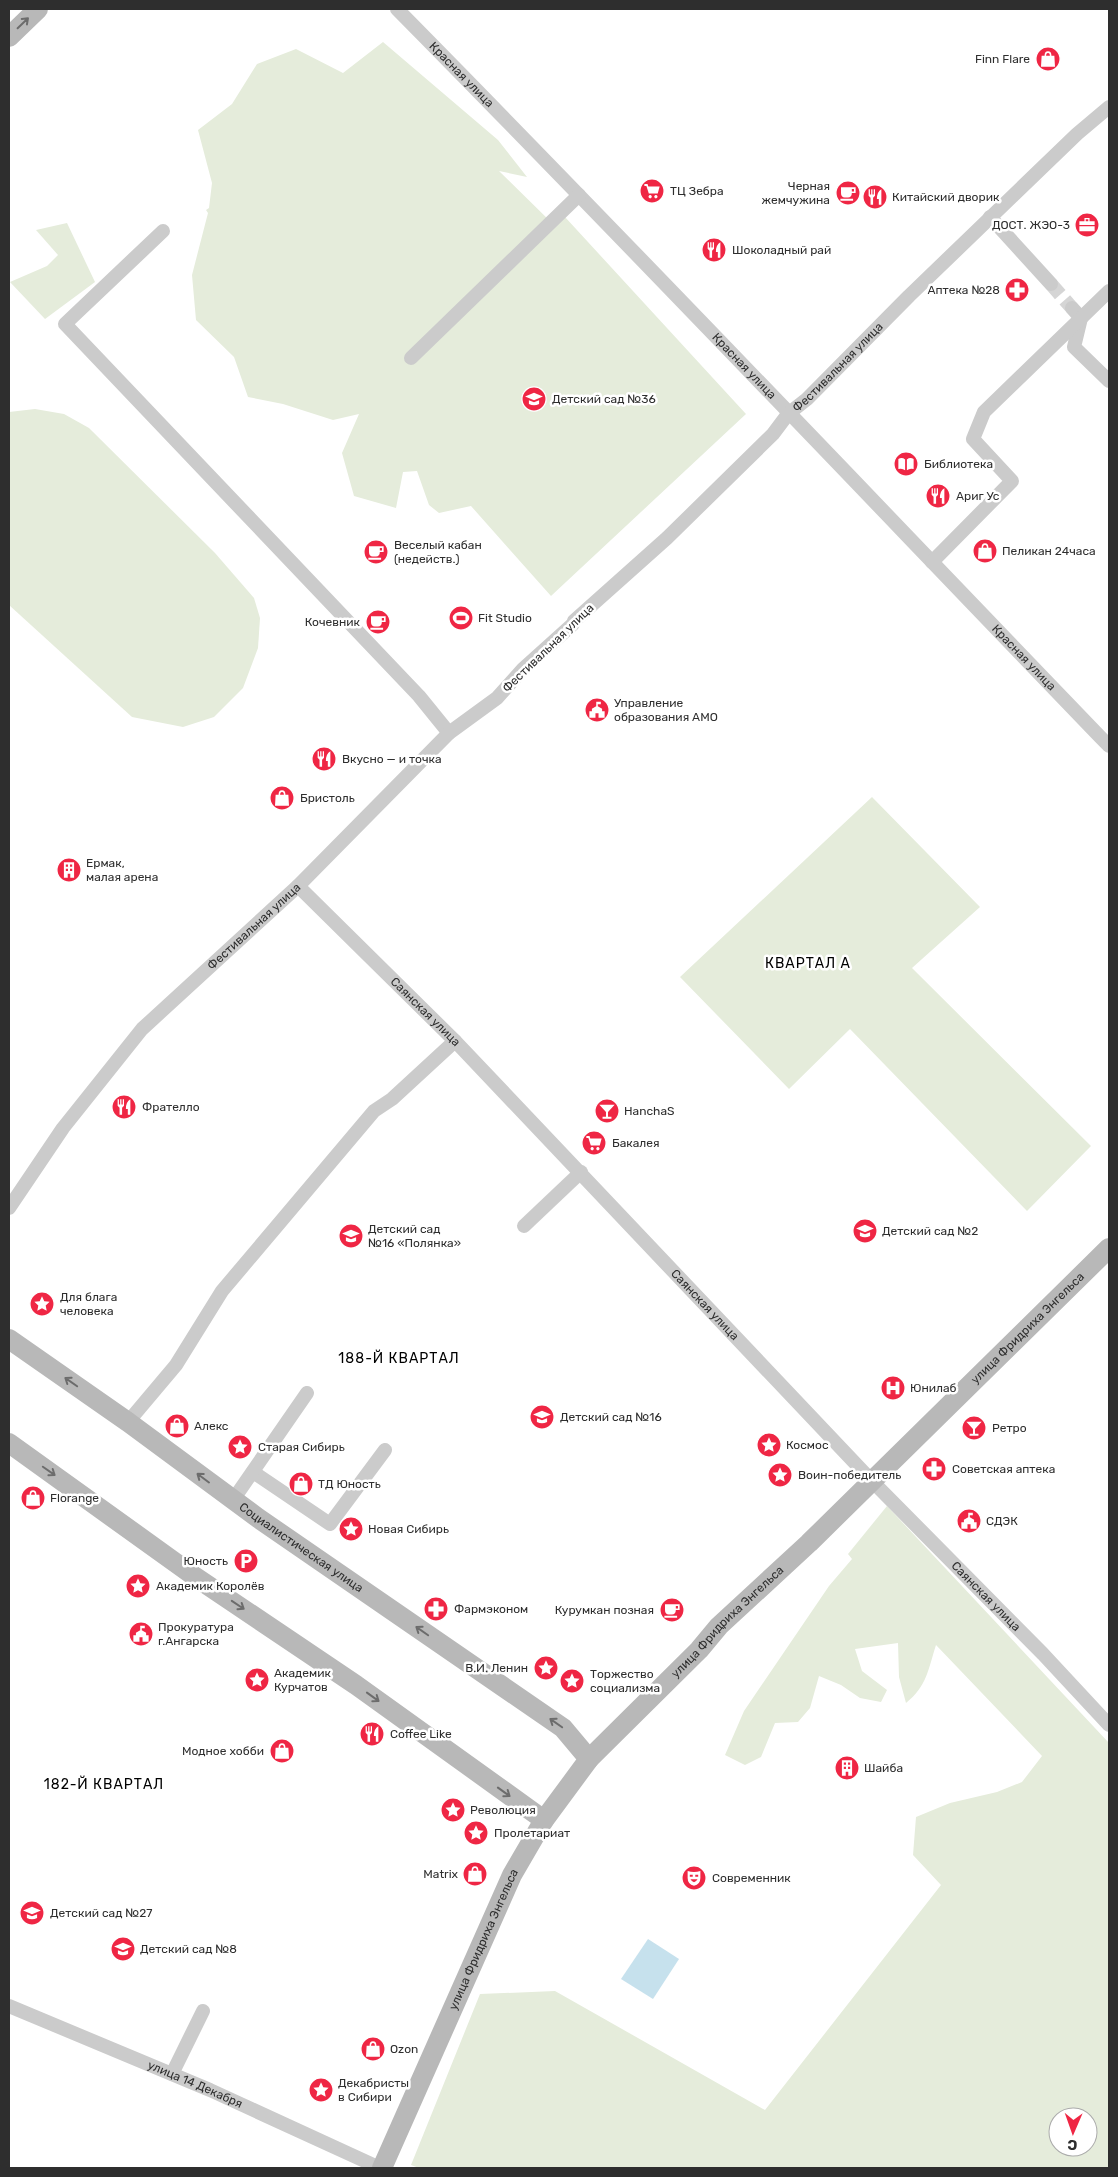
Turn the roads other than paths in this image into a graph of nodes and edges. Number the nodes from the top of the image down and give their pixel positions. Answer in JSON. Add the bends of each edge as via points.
{"nodes":[{"id":1,"x":38,"y":9,"type":"edge"},
{"id":2,"x":397,"y":9,"type":"edge"},
{"id":3,"x":9,"y":37,"type":"edge"},
{"id":4,"x":1109,"y":108,"type":"edge"},
{"id":5,"x":579,"y":195,"type":"junction"},
{"id":6,"x":990,"y":217,"type":"junction"},
{"id":7,"x":163,"y":231,"type":"dead end"},
{"id":8,"x":1051,"y":284,"type":"tunnel mouth"},
{"id":9,"x":1109,"y":291,"type":"edge"},
{"id":10,"x":1077,"y":313,"type":"junction"},
{"id":11,"x":411,"y":358,"type":"dead end"},
{"id":12,"x":1109,"y":381,"type":"edge"},
{"id":13,"x":788,"y":414,"type":"junction"},
{"id":14,"x":932,"y":562,"type":"junction"},
{"id":15,"x":449,"y":732,"type":"junction"},
{"id":16,"x":1109,"y":746,"type":"edge"},
{"id":17,"x":298,"y":886,"type":"junction"},
{"id":18,"x":455,"y":1041,"type":"junction"},
{"id":19,"x":581,"y":1172,"type":"junction"},
{"id":20,"x":9,"y":1208,"type":"edge"},
{"id":21,"x":524,"y":1226,"type":"dead end"},
{"id":22,"x":1109,"y":1248,"type":"edge"},
{"id":23,"x":9,"y":1338,"type":"edge"},
{"id":24,"x":307,"y":1393,"type":"dead end"},
{"id":25,"x":128,"y":1422,"type":"junction"},
{"id":26,"x":9,"y":1443,"type":"edge"},
{"id":27,"x":385,"y":1450,"type":"dead end"},
{"id":28,"x":253,"y":1472,"type":"junction"},
{"id":29,"x":872,"y":1481,"type":"junction"},
{"id":30,"x":233,"y":1500,"type":"junction"},
{"id":31,"x":1109,"y":1725,"type":"edge"},
{"id":32,"x":589,"y":1759,"type":"junction"},
{"id":33,"x":544,"y":1820,"type":"junction"},
{"id":34,"x":9,"y":2006,"type":"edge"},
{"id":35,"x":203,"y":2011,"type":"dead end"},
{"id":36,"x":172,"y":2074,"type":"junction"},
{"id":37,"x":381,"y":2168,"type":"edge"}],
"edges":[{"from":3,"to":1,"type":"street","one_way":true},
{"from":2,"to":5,"type":"street","name":"Красная улица"},
{"from":4,"to":6,"type":"street","name":"Фестивальная улица"},
{"from":5,"to":11,"type":"street"},
{"from":5,"to":13,"type":"street","name":"Красная улица"},
{"from":6,"to":8,"type":"street"},
{"from":6,"to":13,"type":"street","name":"Фестивальная улица","via":[[807,399]]},
{"from":7,"to":15,"type":"street","via":[[65,324],[419,696]]},
{"from":9,"to":10,"type":"street"},
{"from":10,"to":12,"type":"street","via":[[1074,347]]},
{"from":10,"to":14,"type":"street","via":[[984,412],[972,439],[1012,481]]},
{"from":13,"to":14,"type":"street","name":"Красная улица"},
{"from":13,"to":15,"type":"street","name":"Фестивальная улица","via":[[773,434],[667,538],[574,621],[497,698]]},
{"from":14,"to":16,"type":"street","name":"Красная улица"},
{"from":15,"to":17,"type":"street","name":"Фестивальная улица"},
{"from":17,"to":18,"type":"street","name":"Саянская улица"},
{"from":17,"to":20,"type":"street","name":"Фестивальная улица","via":[[142,1029],[63,1128]]},
{"from":18,"to":19,"type":"street","name":"Саянская улица"},
{"from":18,"to":25,"type":"street","via":[[392,1099],[374,1111],[222,1291],[176,1365]]},
{"from":19,"to":21,"type":"street"},
{"from":19,"to":29,"type":"street","name":"Саянская улица"},
{"from":22,"to":29,"type":"street","name":"улица Фридриха Энгельса"},
{"from":25,"to":23,"type":"street","name":"Социалистическая улица","one_way":true},
{"from":24,"to":28,"type":"street"},
{"from":30,"to":25,"type":"street","name":"Социалистическая улица","one_way":true},
{"from":26,"to":33,"type":"street","one_way":true},
{"from":27,"to":28,"type":"street","via":[[330,1524]]},
{"from":28,"to":30,"type":"street"},
{"from":29,"to":31,"type":"street","name":"Саянская улица"},
{"from":29,"to":32,"type":"street","name":"улица Фридриха Энгельса","via":[[719,1626]]},
{"from":32,"to":30,"type":"street","name":"Социалистическая улица","one_way":true,"via":[[563,1728]]},
{"from":32,"to":33,"type":"street","name":"улица Фридриха Энгельса"},
{"from":33,"to":37,"type":"street","name":"улица Фридриха Энгельса","via":[[512,1875]]},
{"from":34,"to":36,"type":"street","name":"улица 14 Декабря"},
{"from":35,"to":36,"type":"street"},
{"from":36,"to":37,"type":"street","name":"улица 14 Декабря"}]}
